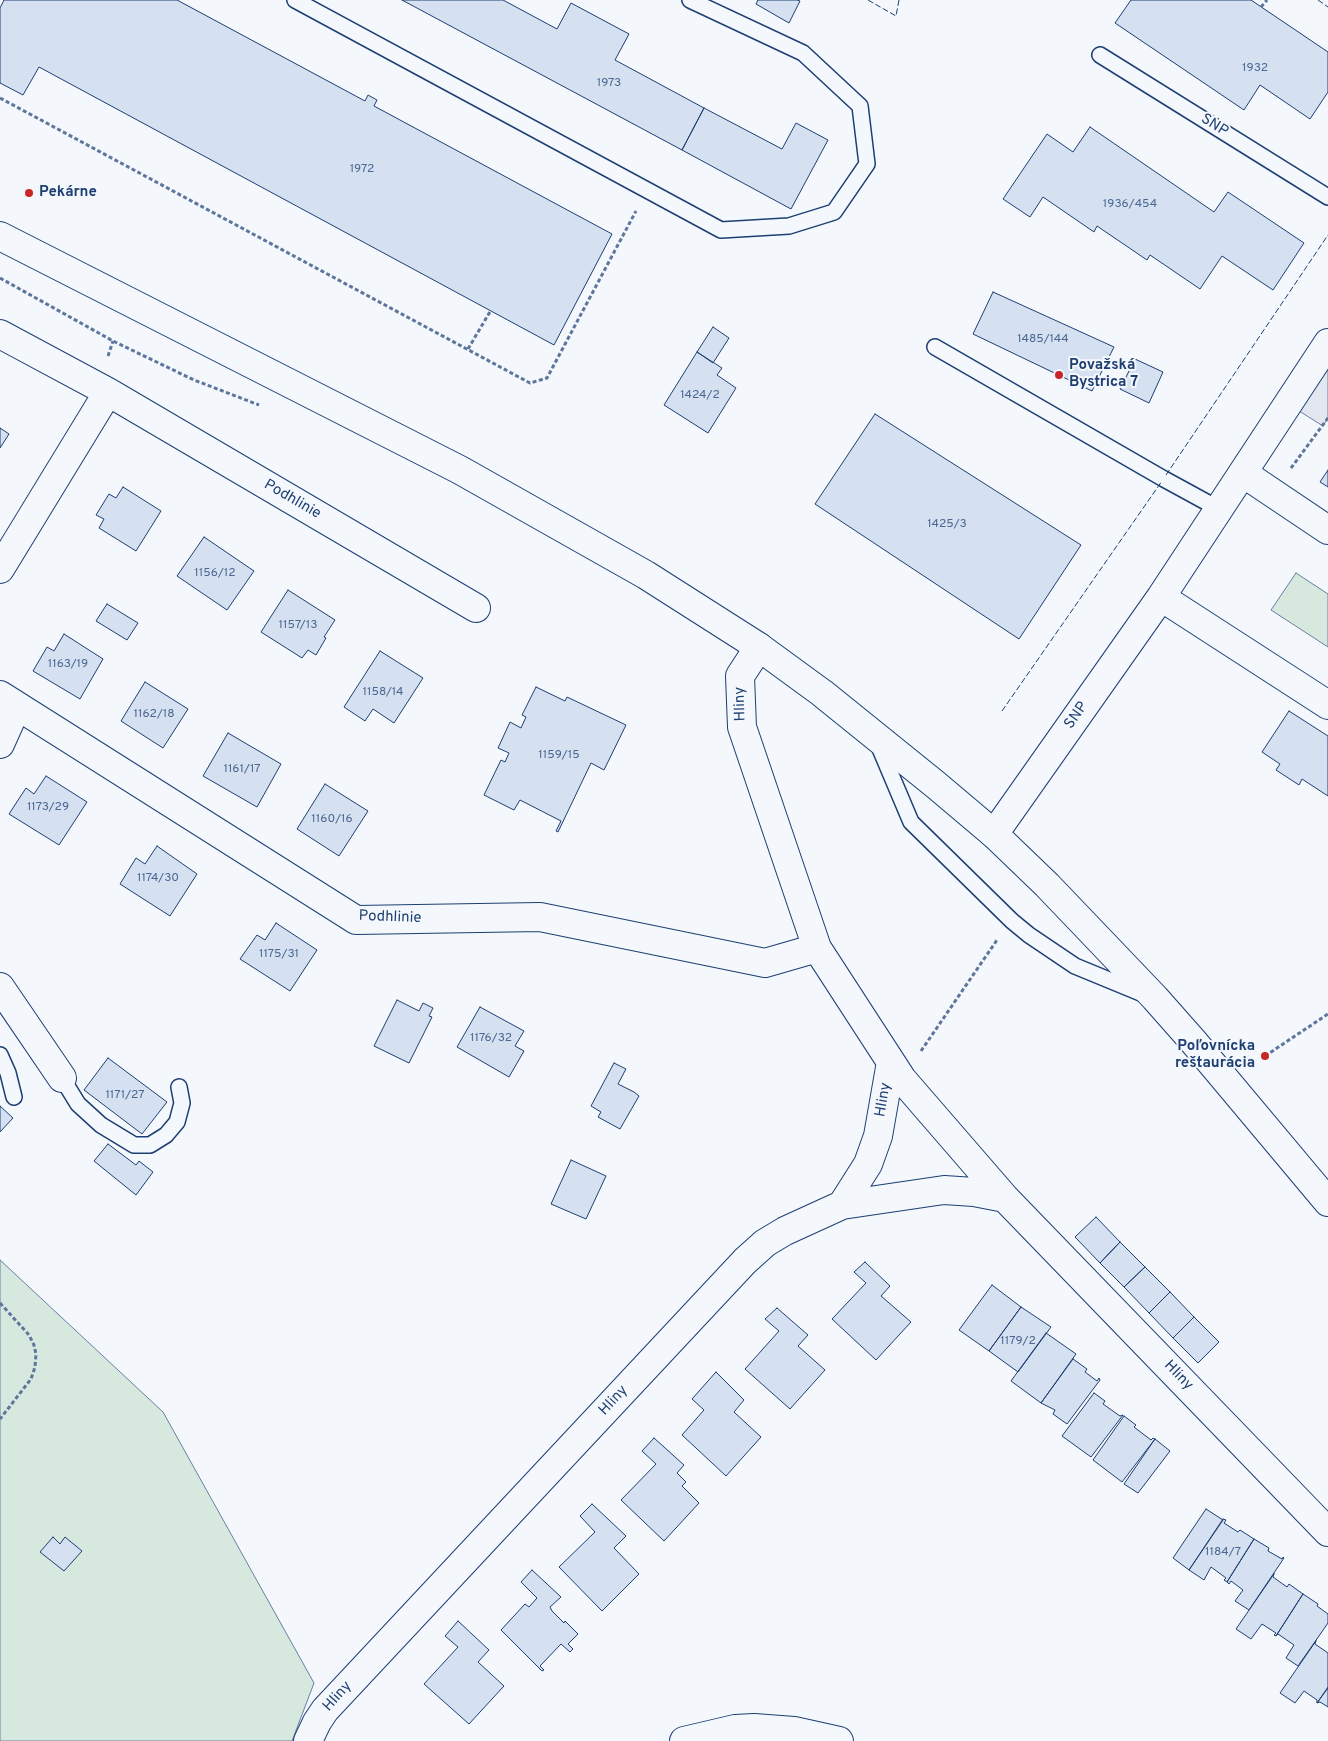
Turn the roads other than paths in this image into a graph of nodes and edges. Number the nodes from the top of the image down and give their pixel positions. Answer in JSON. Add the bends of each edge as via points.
{"nodes":[{"id":1,"x":295,"y":0,"type":"edge"},
{"id":2,"x":690,"y":0,"type":"edge"},
{"id":3,"x":1100,"y":55,"type":"dead end"},
{"id":4,"x":1328,"y":197,"type":"edge"},
{"id":5,"x":0,"y":236,"type":"edge"},
{"id":6,"x":0,"y":334,"type":"edge"},
{"id":7,"x":1328,"y":343,"type":"edge"},
{"id":8,"x":935,"y":347,"type":"dead end"},
{"id":9,"x":108,"y":392,"type":"junction"},
{"id":10,"x":1243,"y":473,"type":"junction"},
{"id":11,"x":1219,"y":509,"type":"junction"},
{"id":12,"x":1328,"y":530,"type":"edge"},
{"id":13,"x":0,"y":568,"type":"edge"},
{"id":14,"x":1161,"y":597,"type":"junction"},
{"id":15,"x":476,"y":608,"type":"dead end"},
{"id":16,"x":758,"y":648,"type":"junction"},
{"id":17,"x":8,"y":701,"type":"edge"},
{"id":18,"x":1328,"y":705,"type":"edge"},
{"id":19,"x":874,"y":733,"type":"junction"},
{"id":20,"x":0,"y":744,"type":"edge"},
{"id":21,"x":994,"y":834,"type":"junction"},
{"id":22,"x":818,"y":948,"type":"junction"},
{"id":23,"x":0,"y":987,"type":"edge"},
{"id":24,"x":1155,"y":998,"type":"junction"},
{"id":25,"x":0,"y":1055,"type":"edge"},
{"id":26,"x":896,"y":1070,"type":"junction"},
{"id":27,"x":62,"y":1078,"type":"joint"},
{"id":28,"x":179,"y":1087,"type":"dead end"},
{"id":29,"x":14,"y":1097,"type":"dead end"},
{"id":30,"x":1005,"y":1198,"type":"junction"},
{"id":31,"x":1328,"y":1202,"type":"edge"},
{"id":32,"x":842,"y":1205,"type":"junction"},
{"id":33,"x":1328,"y":1532,"type":"edge"},
{"id":34,"x":308,"y":1741,"type":"edge"},
{"id":35,"x":684,"y":1741,"type":"edge"},
{"id":36,"x":839,"y":1741,"type":"edge"}],
"edges":[{"from":1,"to":2,"type":"lane","via":[[720,230],[789,226],[834,212],[867,164],[860,106],[803,52]]},
{"from":3,"to":4,"type":"lane","name":"SNP"},
{"from":5,"to":16,"type":"street","via":[[460,470],[646,575]]},
{"from":6,"to":9,"type":"street","name":"Podhlinie"},
{"from":7,"to":10,"type":"street","name":"SNP"},
{"from":8,"to":11,"type":"lane"},
{"from":9,"to":13,"type":"street"},
{"from":9,"to":15,"type":"street","name":"Podhlinie"},
{"from":10,"to":11,"type":"street","name":"SNP"},
{"from":10,"to":12,"type":"street"},
{"from":11,"to":14,"type":"street","name":"SNP"},
{"from":14,"to":18,"type":"street"},
{"from":14,"to":21,"type":"street","name":"SNP"},
{"from":16,"to":19,"type":"street"},
{"from":16,"to":22,"type":"street","name":"Hliny","via":[[740,676],[742,727]]},
{"from":17,"to":20,"type":"street","name":"Podhlinie"},
{"from":17,"to":22,"type":"street","name":"Podhlinie","via":[[356,920],[540,917],[765,963]]},
{"from":19,"to":21,"type":"street"},
{"from":19,"to":24,"type":"lane","via":[[911,822],[1012,921],[1075,966]]},
{"from":21,"to":24,"type":"street"},
{"from":22,"to":26,"type":"street","name":"Hliny"},
{"from":23,"to":27,"type":"street"},
{"from":24,"to":31,"type":"street"},
{"from":25,"to":29,"type":"lane"},
{"from":26,"to":30,"type":"street","name":"Hliny"},
{"from":26,"to":32,"type":"street","name":"Hliny","via":[[868,1164]]},
{"from":27,"to":28,"type":"lane","via":[[78,1104],[134,1145],[150,1145],[166,1135],[177,1122],[182,1103]]},
{"from":30,"to":32,"type":"street","via":[[944,1190]]},
{"from":30,"to":33,"type":"street","name":"Hliny"},
{"from":32,"to":34,"type":"street","name":"Hliny","via":[[785,1231],[745,1261],[325,1710]]},
{"from":35,"to":36,"type":"street","via":[[754,1728],[794,1731]]}]}
